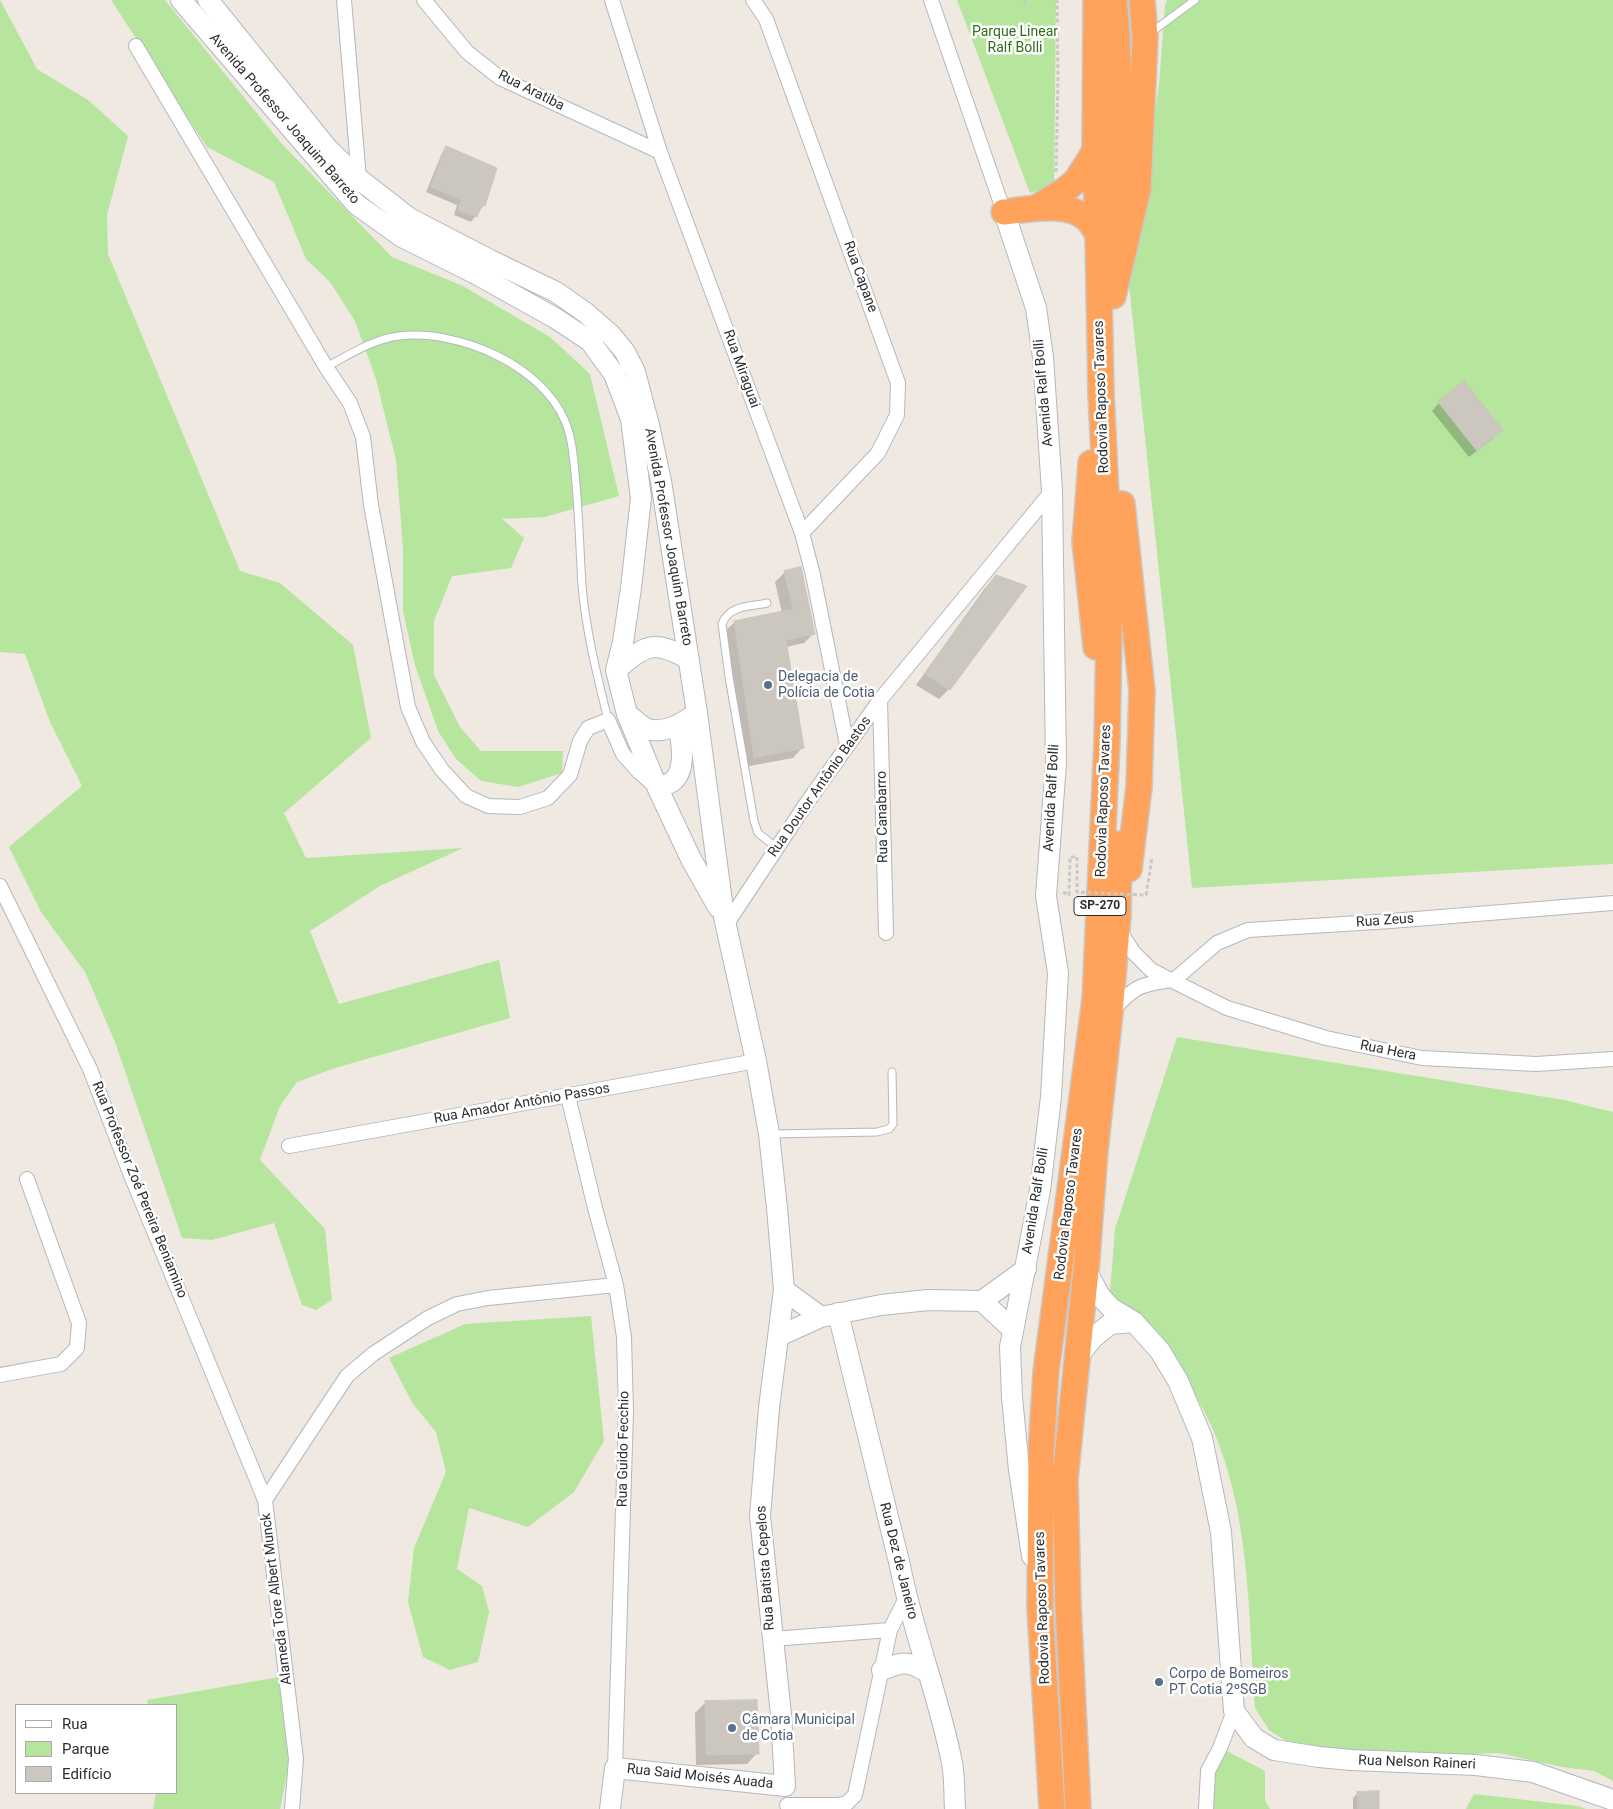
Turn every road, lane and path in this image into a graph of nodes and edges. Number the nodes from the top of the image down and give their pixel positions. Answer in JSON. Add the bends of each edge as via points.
{"nodes":[{"id":1,"x":181,"y":0,"type":"edge"},
{"id":2,"x":208,"y":0,"type":"edge"},
{"id":3,"x":344,"y":0,"type":"edge"},
{"id":4,"x":424,"y":0,"type":"edge"},
{"id":5,"x":612,"y":0,"type":"edge"},
{"id":6,"x":753,"y":0,"type":"edge"},
{"id":7,"x":931,"y":0,"type":"edge"},
{"id":8,"x":1057,"y":0,"type":"edge"},
{"id":9,"x":1096,"y":0,"type":"edge"},
{"id":10,"x":1114,"y":0,"type":"edge"},
{"id":11,"x":1142,"y":0,"type":"edge"},
{"id":12,"x":1195,"y":0,"type":"edge"},
{"id":13,"x":1145,"y":37,"type":"junction"},
{"id":14,"x":136,"y":46,"type":"dead end"},
{"id":15,"x":1095,"y":151,"type":"junction"},
{"id":16,"x":660,"y":152,"type":"junction"},
{"id":17,"x":359,"y":178,"type":"junction"},
{"id":18,"x":1046,"y":202,"type":"junction"},
{"id":19,"x":1004,"y":212,"type":"junction"},
{"id":20,"x":1098,"y":235,"type":"junction"},
{"id":21,"x":1113,"y":296,"type":"junction"},
{"id":22,"x":326,"y":367,"type":"junction"},
{"id":23,"x":1052,"y":491,"type":"junction"},
{"id":24,"x":802,"y":533,"type":"junction"},
{"id":25,"x":767,"y":603,"type":"dead end"},
{"id":26,"x":688,"y":659,"type":"junction"},
{"id":27,"x":616,"y":670,"type":"junction"},
{"id":28,"x":880,"y":700,"type":"junction"},
{"id":29,"x":697,"y":713,"type":"junction"},
{"id":30,"x":627,"y":714,"type":"junction"},
{"id":31,"x":608,"y":720,"type":"junction"},
{"id":32,"x":679,"y":726,"type":"junction"},
{"id":33,"x":847,"y":745,"type":"junction"},
{"id":34,"x":658,"y":788,"type":"junction"},
{"id":35,"x":778,"y":848,"type":"junction"},
{"id":36,"x":1077,"y":857,"type":"dead end"},
{"id":37,"x":1152,"y":858,"type":"dead end"},
{"id":38,"x":0,"y":886,"type":"edge"},
{"id":39,"x":1613,"y":903,"type":"edge"},
{"id":40,"x":725,"y":921,"type":"junction"},
{"id":41,"x":1117,"y":921,"type":"junction"},
{"id":42,"x":886,"y":933,"type":"dead end"},
{"id":43,"x":1174,"y":980,"type":"junction"},
{"id":44,"x":1110,"y":1013,"type":"junction"},
{"id":45,"x":1613,"y":1060,"type":"edge"},
{"id":46,"x":756,"y":1061,"type":"junction"},
{"id":47,"x":892,"y":1072,"type":"dead end"},
{"id":48,"x":568,"y":1096,"type":"junction"},
{"id":49,"x":769,"y":1134,"type":"junction"},
{"id":50,"x":289,"y":1146,"type":"dead end"},
{"id":51,"x":27,"y":1179,"type":"dead end"},
{"id":52,"x":1026,"y":1269,"type":"junction"},
{"id":53,"x":1086,"y":1270,"type":"junction"},
{"id":54,"x":616,"y":1285,"type":"junction"},
{"id":55,"x":784,"y":1290,"type":"junction"},
{"id":56,"x":982,"y":1302,"type":"junction"},
{"id":57,"x":829,"y":1315,"type":"junction"},
{"id":58,"x":1134,"y":1322,"type":"junction"},
{"id":59,"x":1013,"y":1330,"type":"junction"},
{"id":60,"x":780,"y":1336,"type":"junction"},
{"id":61,"x":1078,"y":1356,"type":"junction"},
{"id":62,"x":0,"y":1375,"type":"edge"},
{"id":63,"x":265,"y":1500,"type":"junction"},
{"id":64,"x":906,"y":1598,"type":"junction"},
{"id":65,"x":1040,"y":1608,"type":"junction"},
{"id":66,"x":890,"y":1630,"type":"junction"},
{"id":67,"x":772,"y":1639,"type":"junction"},
{"id":68,"x":882,"y":1670,"type":"junction"},
{"id":69,"x":927,"y":1672,"type":"junction"},
{"id":70,"x":1234,"y":1711,"type":"junction"},
{"id":71,"x":615,"y":1768,"type":"junction"},
{"id":72,"x":786,"y":1800,"type":"edge"},
{"id":73,"x":1613,"y":1800,"type":"edge"},
{"id":74,"x":292,"y":1809,"type":"edge"},
{"id":75,"x":610,"y":1809,"type":"edge"},
{"id":76,"x":955,"y":1809,"type":"edge"},
{"id":77,"x":1052,"y":1809,"type":"edge"},
{"id":78,"x":1078,"y":1809,"type":"edge"},
{"id":79,"x":1206,"y":1809,"type":"edge"}],
"edges":[{"from":1,"to":27,"type":"main road","name":"Avenida Professor Joaquim Barreto","via":[[356,204],[402,237],[492,283],[590,341],[614,374],[632,419],[642,498],[632,588]]},
{"from":2,"to":17,"type":"main road","name":"Avenida Professor Joaquim Barreto","via":[[328,149]]},
{"from":3,"to":17,"type":"street"},
{"from":4,"to":16,"type":"street","name":"Rua Aratiba","via":[[467,52],[500,78]]},
{"from":5,"to":16,"type":"street","name":"Rua Miraguai"},
{"from":6,"to":24,"type":"street","name":"Rua Capane","via":[[766,18],[898,383],[897,415],[878,453]]},
{"from":7,"to":19,"type":"street","name":"Avenida Ralf Bolli"},
{"from":8,"to":18,"type":"path","via":[[1058,77]]},
{"from":9,"to":15,"type":"highway","name":"Rodovia Raposo Tavares"},
{"from":10,"to":21,"type":"highway","name":"Rodovia Raposo Tavares","number":"SP-270","via":[[1118,120]]},
{"from":11,"to":13,"type":"highway"},
{"from":12,"to":13,"type":"lane"},
{"from":13,"to":21,"type":"highway","via":[[1138,189]]},
{"from":14,"to":22,"type":"street"},
{"from":15,"to":18,"type":"highway","via":[[1076,181]]},
{"from":15,"to":20,"type":"highway","name":"Rodovia Raposo Tavares"},
{"from":16,"to":24,"type":"street","name":"Rua Miraguai"},
{"from":17,"to":26,"type":"main road","name":"Avenida Professor Joaquim Barreto","via":[[409,218],[556,292],[586,313],[625,352],[635,372],[659,472]]},
{"from":18,"to":19,"type":"highway"},
{"from":18,"to":20,"type":"highway","via":[[1057,208],[1076,211],[1090,221]]},
{"from":19,"to":23,"type":"main road","name":"Avenida Ralf Bolli","via":[[1036,308],[1043,357]]},
{"from":20,"to":65,"type":"highway","name":"Rodovia Raposo Tavares","number":"SP-270","via":[[1101,394],[1091,462],[1085,541],[1107,741],[1095,999],[1046,1372],[1040,1453]]},
{"from":21,"to":41,"type":"highway","name":"Rodovia Raposo Tavares","number":"SP-270","via":[[1124,611]]},
{"from":22,"to":31,"type":"lane","via":[[372,343],[398,336],[424,335],[492,353],[521,370],[548,393],[565,421],[574,456],[582,588],[590,646]]},
{"from":22,"to":31,"type":"street","via":[[350,403],[363,437],[371,505],[408,707],[423,742],[442,770],[466,796],[488,806],[520,807],[548,798],[570,775],[580,741],[588,728]]},
{"from":23,"to":28,"type":"street","name":"Rua Doutor Antônio Bastos"},
{"from":23,"to":52,"type":"main road","name":"Avenida Ralf Bolli","via":[[1056,762],[1046,896],[1058,973],[1051,1097]]},
{"from":24,"to":33,"type":"street","name":"Rua Miraguai"},
{"from":25,"to":35,"type":"lane","via":[[732,610],[722,624],[754,821],[758,834]]},
{"from":26,"to":27,"type":"main road","via":[[670,649],[653,647],[638,652]]},
{"from":26,"to":29,"type":"main road","name":"Avenida Professor Joaquim Barreto"},
{"from":27,"to":30,"type":"main road","name":"Avenida Professor Joaquim Barreto"},
{"from":28,"to":33,"type":"street","name":"Rua Doutor Antônio Bastos"},
{"from":28,"to":42,"type":"street","name":"Rua Canabarro"},
{"from":29,"to":32,"type":"main road"},
{"from":29,"to":40,"type":"main road","name":"Avenida Professor Joaquim Barreto"},
{"from":30,"to":32,"type":"main road","via":[[647,728],[664,730]]},
{"from":30,"to":34,"type":"main road","name":"Avenida Professor Joaquim Barreto"},
{"from":31,"to":34,"type":"street","via":[[623,754]]},
{"from":32,"to":34,"type":"main road","via":[[679,771],[673,781]]},
{"from":33,"to":35,"type":"street","name":"Rua Doutor Antônio Bastos"},
{"from":34,"to":40,"type":"main road","name":"Avenida Professor Joaquim Barreto"},
{"from":35,"to":40,"type":"street","name":"Rua Doutor Antônio Bastos"},
{"from":36,"to":37,"type":"path","bridge":true,"via":[[1077,892],[1146,895]]},
{"from":38,"to":63,"type":"street","name":"Rua Professor Zoé Pereira Beniamino","via":[[90,1069]]},
{"from":39,"to":43,"type":"street","name":"Rua Zeus","via":[[1248,930],[1217,944]]},
{"from":40,"to":46,"type":"main road","name":"Avenida Professor Joaquim Barreto"},
{"from":41,"to":43,"type":"street","name":"Rua Hera","via":[[1134,953],[1151,970]]},
{"from":41,"to":44,"type":"highway","name":"Rodovia Raposo Tavares","number":"SP-270"},
{"from":43,"to":44,"type":"street","via":[[1149,982],[1130,992]]},
{"from":43,"to":45,"type":"street","name":"Rua Hera","via":[[1227,1008],[1326,1038],[1422,1058],[1536,1064]]},
{"from":44,"to":53,"type":"highway","name":"Rodovia Raposo Tavares","number":"SP-270"},
{"from":46,"to":48,"type":"street","name":"Rua Amador Antônio Passos"},
{"from":46,"to":49,"type":"main road","name":"Avenida Professor Joaquim Barreto"},
{"from":47,"to":49,"type":"lane","via":[[893,1124],[889,1129]]},
{"from":48,"to":50,"type":"street","name":"Rua Amador Antônio Passos"},
{"from":48,"to":54,"type":"street","name":"Rua Guido Fecchio"},
{"from":49,"to":55,"type":"main road","name":"Avenida Professor Joaquim Barreto"},
{"from":51,"to":62,"type":"street","via":[[79,1324],[77,1348],[62,1364]]},
{"from":52,"to":56,"type":"main road"},
{"from":52,"to":59,"type":"main road","name":"Avenida Ralf Bolli"},
{"from":53,"to":58,"type":"main road","via":[[1100,1296],[1111,1308]]},
{"from":53,"to":61,"type":"highway","name":"Rodovia Raposo Tavares","number":"SP-270"},
{"from":54,"to":63,"type":"street","name":"Alameda Tore Albert Munck","via":[[488,1298],[458,1304],[428,1318],[373,1354],[347,1376]]},
{"from":54,"to":71,"type":"street","name":"Rua Guido Fecchio","via":[[624,1337],[626,1412]]},
{"from":55,"to":57,"type":"main road"},
{"from":55,"to":60,"type":"main road","name":"Rua Batista Cepelos"},
{"from":56,"to":57,"type":"main road","via":[[928,1300]]},
{"from":56,"to":59,"type":"main road"},
{"from":57,"to":60,"type":"main road"},
{"from":57,"to":64,"type":"main road","name":"Rua Dez de Janeiro","via":[[900,1566]]},
{"from":58,"to":61,"type":"main road","via":[[1110,1324]]},
{"from":58,"to":70,"type":"main road","via":[[1160,1351],[1178,1381],[1202,1438],[1221,1532]]},
{"from":59,"to":65,"type":"main road","name":"Avenida Ralf Bolli","via":[[1010,1347],[1012,1406]]},
{"from":60,"to":67,"type":"main road","name":"Rua Batista Cepelos","via":[[769,1408],[760,1516]]},
{"from":61,"to":78,"type":"highway","name":"Rodovia Raposo Tavares","number":"SP-270","via":[[1065,1479]]},
{"from":63,"to":74,"type":"street","name":"Alameda Tore Albert Munck","via":[[296,1759]]},
{"from":64,"to":66,"type":"street"},
{"from":64,"to":69,"type":"main road","name":"Rua Dez de Janeiro"},
{"from":65,"to":77,"type":"highway","name":"Rodovia Raposo Tavares","number":"SP-270"},
{"from":66,"to":67,"type":"street"},
{"from":66,"to":68,"type":"street"},
{"from":67,"to":72,"type":"main road","name":"Rua Batista Cepelos"},
{"from":68,"to":69,"type":"main road","via":[[899,1662],[915,1664]]},
{"from":68,"to":72,"type":"street","via":[[855,1796],[838,1805]]},
{"from":69,"to":76,"type":"main road","name":"Rua Dez de Janeiro","via":[[952,1765]]},
{"from":70,"to":73,"type":"main road","name":"Rua Nelson Raineri","via":[[1254,1738],[1274,1750],[1352,1760],[1476,1764],[1533,1772]]},
{"from":70,"to":79,"type":"street","via":[[1208,1771]]},
{"from":71,"to":72,"type":"main road","name":"Rua Said Moisés Auada"},
{"from":71,"to":75,"type":"main road","name":"Rua Guido Fecchio"}]}
